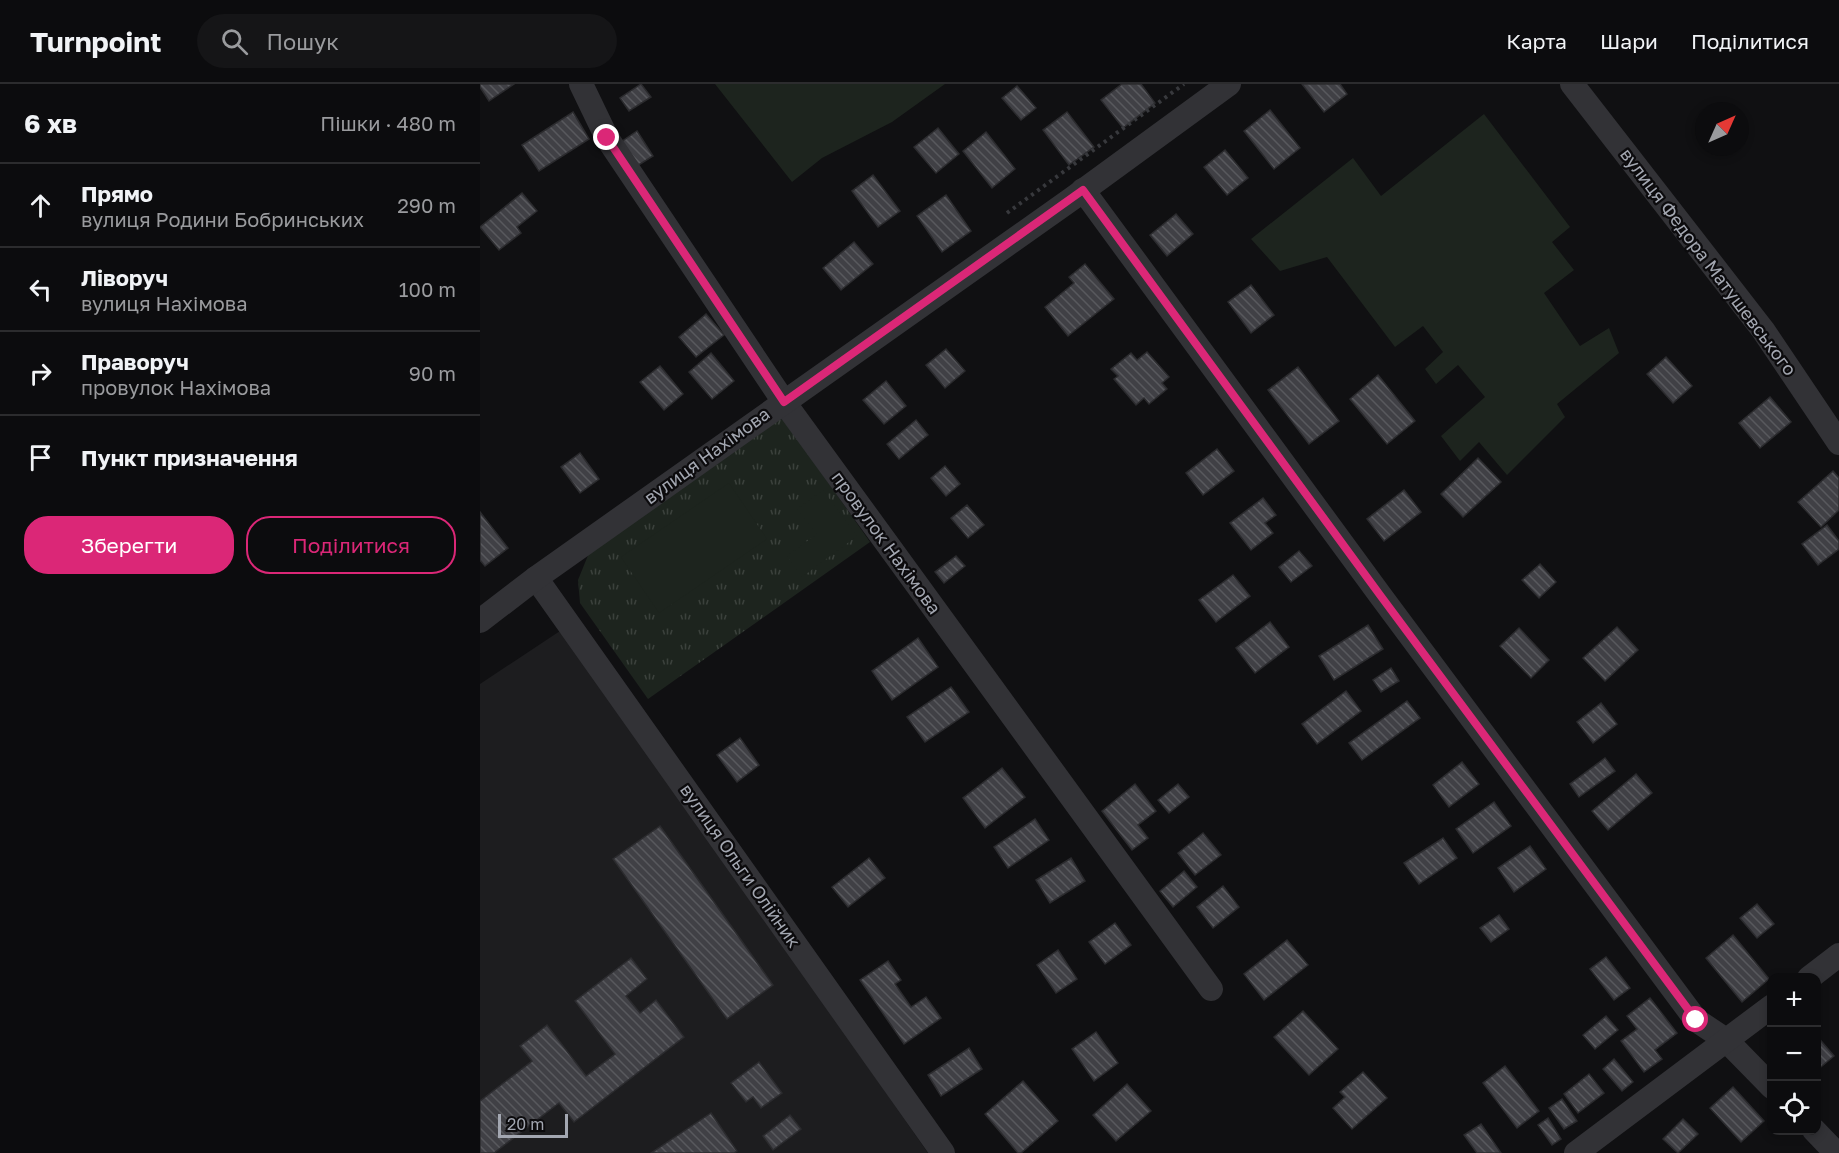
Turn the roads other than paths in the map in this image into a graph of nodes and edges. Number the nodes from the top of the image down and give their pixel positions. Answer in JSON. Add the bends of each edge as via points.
{"nodes":[{"id":1,"x":581,"y":84,"type":"edge"},
{"id":2,"x":1229,"y":84,"type":"edge"},
{"id":3,"x":1572,"y":84,"type":"edge"},
{"id":4,"x":1083,"y":190,"type":"junction"},
{"id":5,"x":784,"y":402,"type":"junction"},
{"id":6,"x":1839,"y":443,"type":"edge"},
{"id":7,"x":536,"y":578,"type":"junction"},
{"id":8,"x":480,"y":621,"type":"edge"},
{"id":9,"x":1839,"y":955,"type":"edge"},
{"id":10,"x":1816,"y":973,"type":"edge"},
{"id":11,"x":1211,"y":989,"type":"dead end"},
{"id":12,"x":1767,"y":1010,"type":"edge"},
{"id":13,"x":1726,"y":1040,"type":"junction"},
{"id":14,"x":1767,"y":1082,"type":"edge"},
{"id":15,"x":1818,"y":1135,"type":"edge"},
{"id":16,"x":943,"y":1153,"type":"edge"},
{"id":17,"x":1576,"y":1153,"type":"edge"},
{"id":18,"x":1836,"y":1153,"type":"edge"}],
"edges":[{"from":1,"to":5,"type":"street","name":"провулок Нахімова","via":[[607,138]]},
{"from":2,"to":4,"type":"street","name":"вулиця Нахімова"},
{"from":3,"to":6,"type":"street","name":"вулиця Федора Матушевського","via":[[1763,330]]},
{"from":4,"to":5,"type":"street","name":"вулиця Нахімова"},
{"from":4,"to":13,"type":"street","via":[[1696,1020]]},
{"from":5,"to":7,"type":"street","name":"вулиця Нахімова"},
{"from":5,"to":11,"type":"street","name":"провулок Нахімова"},
{"from":7,"to":8,"type":"street","name":"вулиця Нахімова"},
{"from":7,"to":16,"type":"street","name":"вулиця Ольги Олійник"},
{"from":9,"to":10,"type":"street"},
{"from":12,"to":13,"type":"street"},
{"from":13,"to":14,"type":"street"},
{"from":13,"to":17,"type":"street"},
{"from":15,"to":18,"type":"street"}]}
